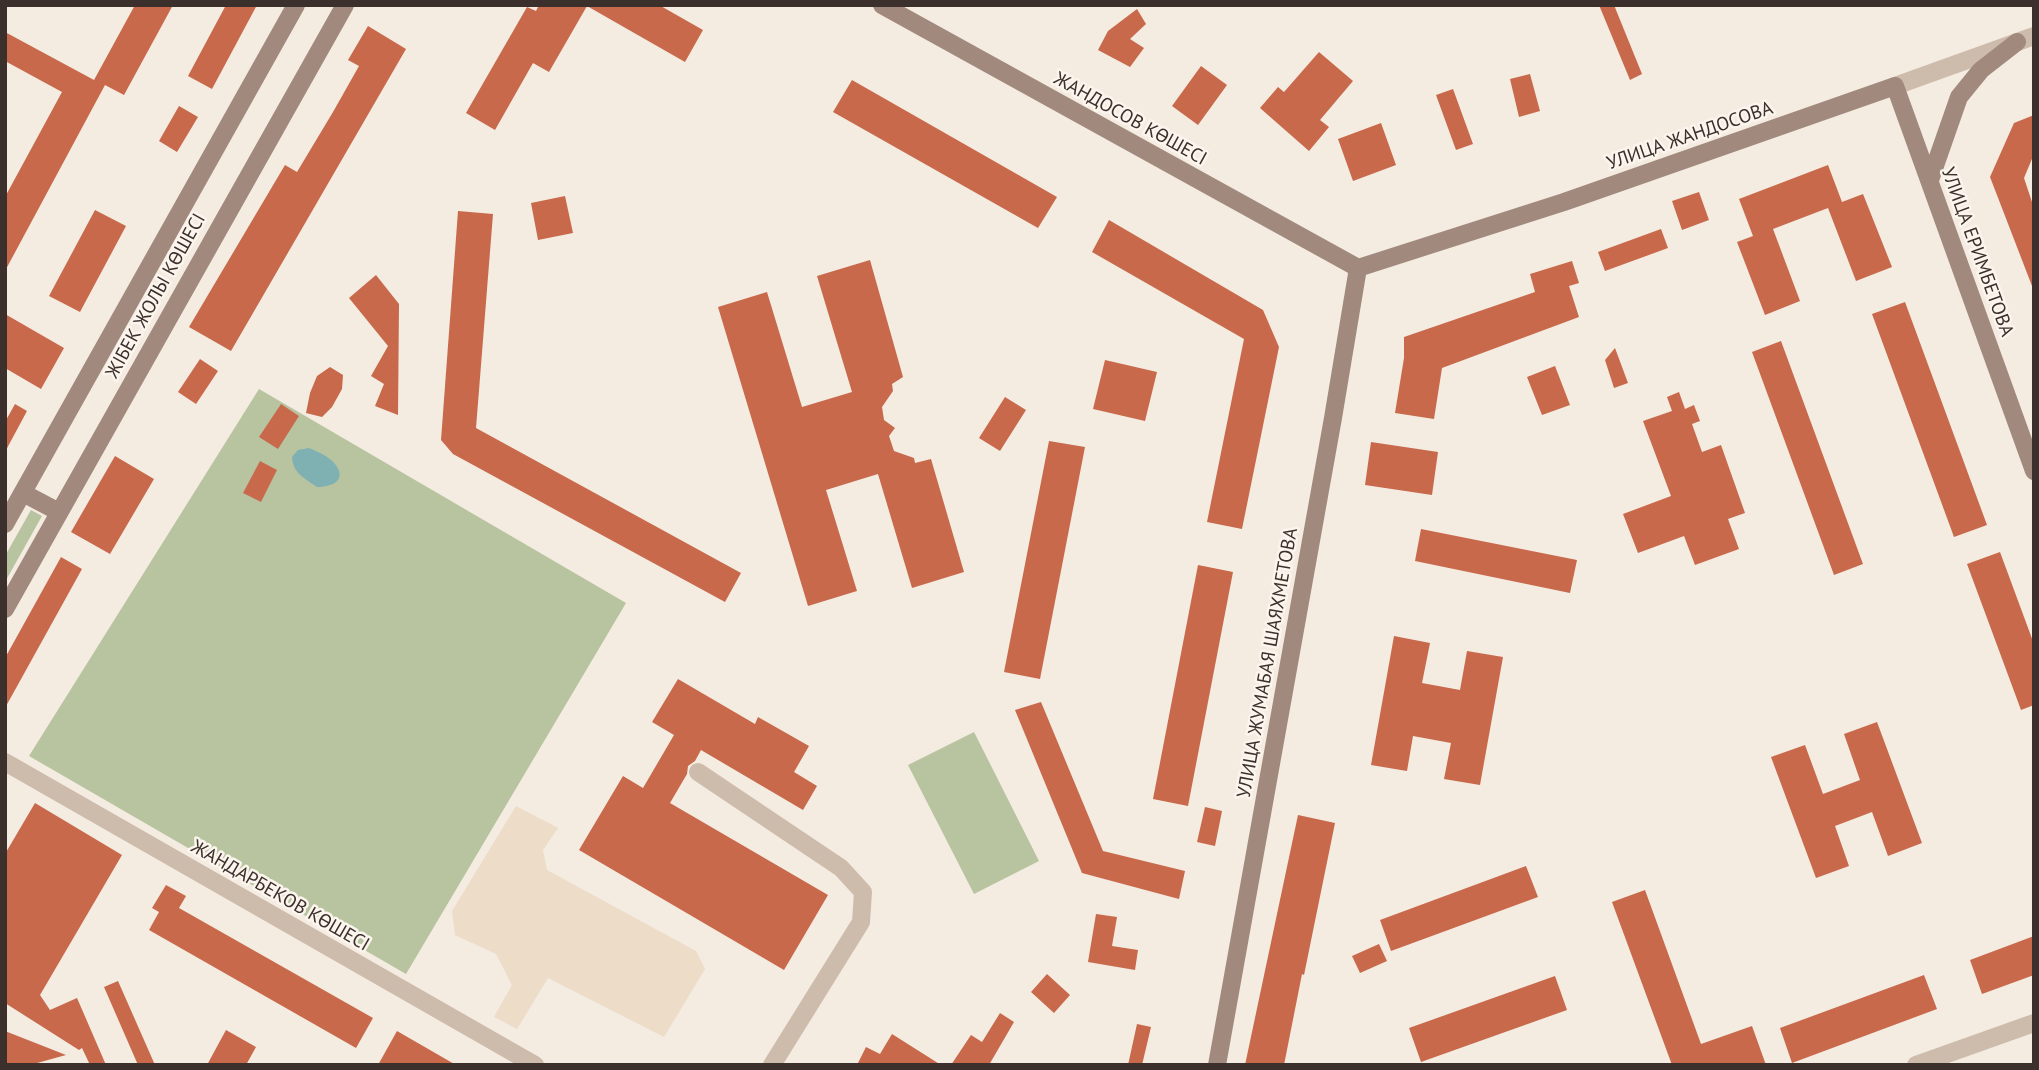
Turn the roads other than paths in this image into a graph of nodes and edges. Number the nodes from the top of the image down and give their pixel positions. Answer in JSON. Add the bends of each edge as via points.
{"nodes":[{"id":1,"x":296,"y":5,"type":"edge"},
{"id":2,"x":345,"y":5,"type":"edge"},
{"id":3,"x":882,"y":5,"type":"edge"},
{"id":4,"x":2025,"y":39,"type":"edge"},
{"id":5,"x":1895,"y":86,"type":"junction"},
{"id":6,"x":1930,"y":180,"type":"junction"},
{"id":7,"x":1358,"y":268,"type":"junction"},
{"id":8,"x":2034,"y":471,"type":"edge"},
{"id":9,"x":23,"y":493,"type":"junction"},
{"id":10,"x":59,"y":512,"type":"junction"},
{"id":11,"x":5,"y":524,"type":"edge"},
{"id":12,"x":5,"y":608,"type":"edge"},
{"id":13,"x":5,"y":762,"type":"edge"},
{"id":14,"x":698,"y":772,"type":"dead end"},
{"id":15,"x":2034,"y":1023,"type":"edge"},
{"id":16,"x":535,"y":1065,"type":"edge"},
{"id":17,"x":772,"y":1065,"type":"edge"},
{"id":18,"x":1217,"y":1065,"type":"edge"},
{"id":19,"x":1916,"y":1065,"type":"edge"}],
"edges":[{"from":1,"to":9,"type":"street","name":"ЖІБЕК ЖОЛЫ КӨШЕСІ"},
{"from":2,"to":10,"type":"street","name":"ЖІБЕК ЖОЛЫ КӨШЕСІ"},
{"from":3,"to":7,"type":"street","name":"ЖАНДОСОВ КӨШЕСІ"},
{"from":4,"to":5,"type":"street","name":"УЛИЦА ЖАНДОСОВА"},
{"from":4,"to":6,"type":"street","via":[[1981,70],[1959,97]]},
{"from":5,"to":6,"type":"street","name":"УЛИЦА ЕРИМБЕТОВА"},
{"from":5,"to":7,"type":"street","name":"УЛИЦА ЖАНДОСОВА","via":[[1564,202]]},
{"from":6,"to":8,"type":"street","name":"УЛИЦА ЕРИМБЕТОВА"},
{"from":7,"to":18,"type":"street","name":"УЛИЦА ЖУМАБАЯ ШАЯХМЕТОВА"},
{"from":9,"to":10,"type":"street"},
{"from":9,"to":11,"type":"street","name":"ЖІБЕК ЖОЛЫ КӨШЕСІ"},
{"from":10,"to":12,"type":"street","name":"ЖІБЕК ЖОЛЫ КӨШЕСІ"},
{"from":13,"to":16,"type":"street","name":"ЖАНДАРБЕКОВ КӨШЕСІ"},
{"from":14,"to":17,"type":"street","via":[[841,868],[863,892],[861,922]]},
{"from":15,"to":19,"type":"street"}]}
